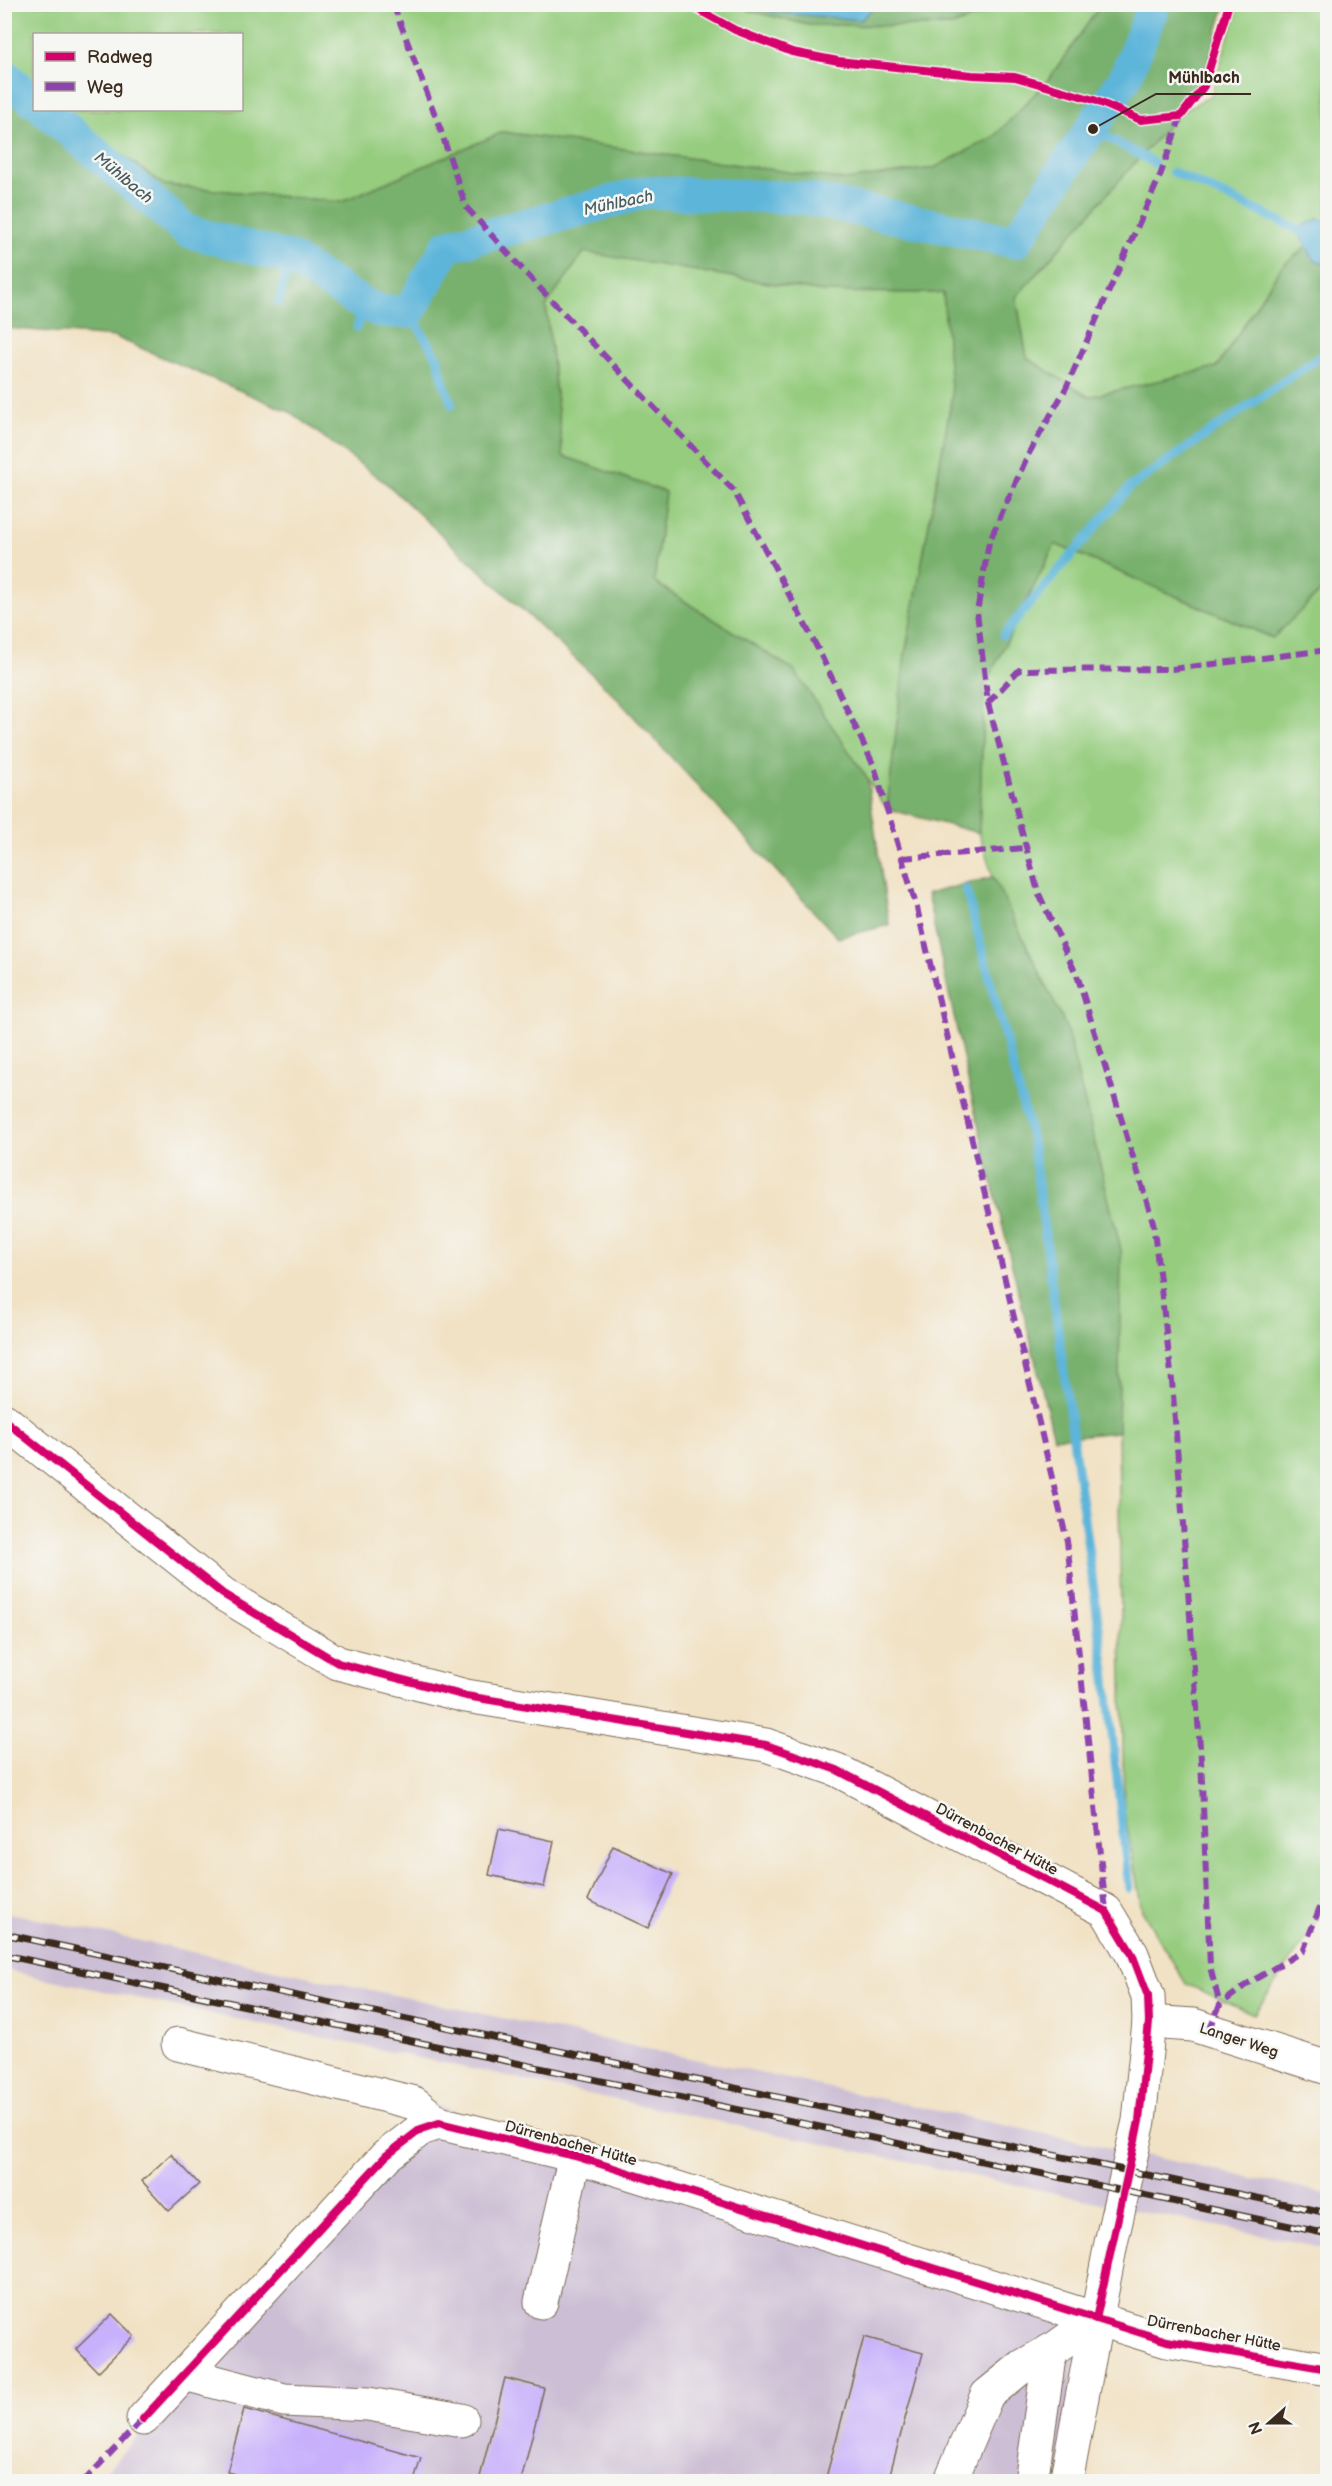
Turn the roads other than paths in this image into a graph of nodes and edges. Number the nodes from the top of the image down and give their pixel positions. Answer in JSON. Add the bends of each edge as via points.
{"nodes":[{"id":1,"x":4,"y":1420,"type":"edge"},
{"id":2,"x":1149,"y":2022,"type":"junction"},
{"id":3,"x":178,"y":2044,"type":"dead end"},
{"id":4,"x":1328,"y":2068,"type":"edge"},
{"id":5,"x":439,"y":2123,"type":"junction"},
{"id":6,"x":575,"y":2156,"type":"junction"},
{"id":7,"x":541,"y":2302,"type":"dead end"},
{"id":8,"x":1096,"y":2319,"type":"junction"},
{"id":9,"x":1050,"y":2350,"type":"junction"},
{"id":10,"x":1328,"y":2369,"type":"edge"},
{"id":11,"x":185,"y":2374,"type":"junction"},
{"id":12,"x":143,"y":2419,"type":"dead end"},
{"id":13,"x":462,"y":2420,"type":"dead end"},
{"id":14,"x":950,"y":2481,"type":"edge"},
{"id":15,"x":1031,"y":2481,"type":"edge"},
{"id":16,"x":1066,"y":2481,"type":"edge"}],
"edges":[{"from":1,"to":2,"type":"street","name":"Dürrenbacher Hütte","via":[[223,1594],[338,1663],[466,1696],[766,1745],[837,1770],[1106,1911],[1132,1954],[1148,1996]]},
{"from":2,"to":4,"type":"street","name":"Langer Weg","via":[[1193,2025]]},
{"from":2,"to":8,"type":"street","name":"Dürrenbacher Hütte","via":[[1139,2121]]},
{"from":3,"to":5,"type":"street","name":"Dürrenbacher Hütte","via":[[414,2103]]},
{"from":5,"to":6,"type":"street","name":"Dürrenbacher Hütte"},
{"from":5,"to":11,"type":"street","via":[[421,2129],[386,2156]]},
{"from":6,"to":7,"type":"street"},
{"from":6,"to":8,"type":"street","name":"Dürrenbacher Hütte"},
{"from":8,"to":9,"type":"street"},
{"from":8,"to":10,"type":"street","name":"Dürrenbacher Hütte","via":[[1167,2341]]},
{"from":8,"to":16,"type":"street"},
{"from":9,"to":14,"type":"street","via":[[987,2395]]},
{"from":9,"to":15,"type":"street"},
{"from":11,"to":12,"type":"street"},
{"from":11,"to":13,"type":"street","via":[[284,2400],[368,2404]]}]}
